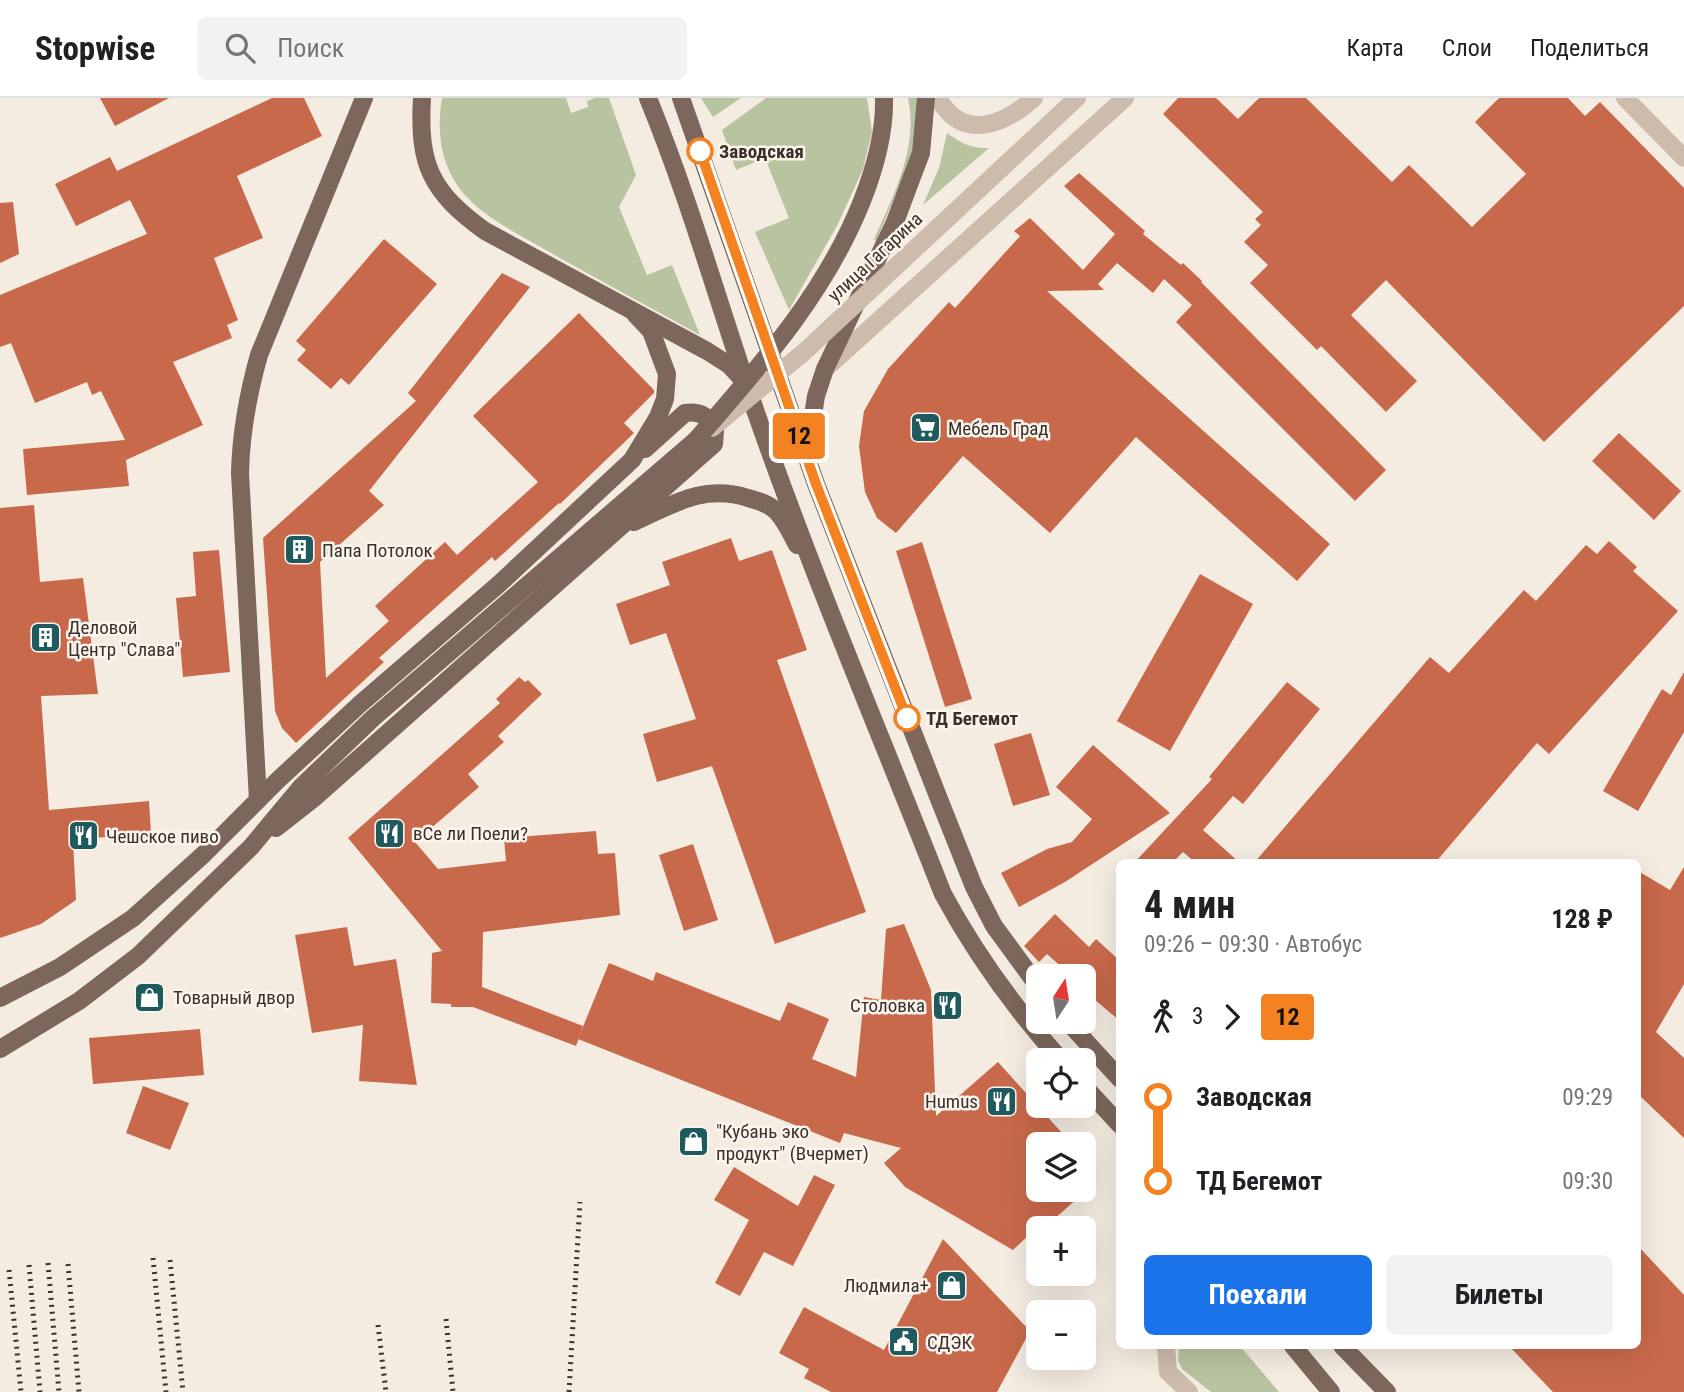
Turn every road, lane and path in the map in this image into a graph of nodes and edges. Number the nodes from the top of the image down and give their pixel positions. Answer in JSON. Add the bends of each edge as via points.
{"nodes":[{"id":1,"x":364,"y":98,"type":"edge"},
{"id":2,"x":422,"y":98,"type":"edge"},
{"id":3,"x":648,"y":98,"type":"edge"},
{"id":4,"x":681,"y":98,"type":"edge"},
{"id":5,"x":884,"y":98,"type":"edge"},
{"id":6,"x":926,"y":98,"type":"edge"},
{"id":7,"x":938,"y":98,"type":"edge"},
{"id":8,"x":1034,"y":98,"type":"edge"},
{"id":9,"x":1077,"y":98,"type":"edge"},
{"id":10,"x":1125,"y":98,"type":"edge"},
{"id":11,"x":1625,"y":98,"type":"edge"},
{"id":12,"x":1684,"y":158,"type":"edge"},
{"id":13,"x":635,"y":314,"type":"junction"},
{"id":14,"x":825,"y":369,"type":"junction"},
{"id":15,"x":754,"y":406,"type":"junction"},
{"id":16,"x":696,"y":440,"type":"junction"},
{"id":17,"x":632,"y":460,"type":"junction"},
{"id":18,"x":816,"y":484,"type":"junction"},
{"id":19,"x":615,"y":531,"type":"junction"},
{"id":20,"x":835,"y":621,"type":"junction"},
{"id":21,"x":258,"y":800,"type":"junction"},
{"id":22,"x":251,"y":847,"type":"junction"},
{"id":23,"x":1026,"y":970,"type":"edge"},
{"id":24,"x":0,"y":998,"type":"edge"},
{"id":25,"x":1079,"y":1034,"type":"edge"},
{"id":26,"x":1050,"y":1048,"type":"edge"},
{"id":27,"x":0,"y":1049,"type":"edge"},
{"id":28,"x":1116,"y":1075,"type":"edge"},
{"id":29,"x":1096,"y":1099,"type":"edge"},
{"id":30,"x":1116,"y":1121,"type":"edge"},
{"id":31,"x":1295,"y":1349,"type":"edge"},
{"id":32,"x":1345,"y":1349,"type":"edge"},
{"id":33,"x":1168,"y":1350,"type":"edge"},
{"id":34,"x":1189,"y":1392,"type":"edge"},
{"id":35,"x":1331,"y":1392,"type":"edge"},
{"id":36,"x":1387,"y":1392,"type":"edge"}],
"edges":[{"from":1,"to":21,"type":"main road","via":[[259,355],[241,435]]},
{"from":2,"to":13,"type":"main road","via":[[422,151],[442,194],[456,211],[485,232]]},
{"from":3,"to":15,"type":"main road"},
{"from":4,"to":18,"type":"main road"},
{"from":5,"to":16,"type":"main road","bridge":true,"via":[[883,131],[870,181],[836,258],[778,344]]},
{"from":6,"to":14,"type":"main road","via":[[921,153],[895,222]]},
{"from":7,"to":8,"type":"street","via":[[959,120],[984,125],[1011,118]]},
{"from":9,"to":16,"type":"street","name":"улица Гагарина","bridge":true,"via":[[803,353]]},
{"from":10,"to":14,"type":"street"},
{"from":11,"to":12,"type":"street"},
{"from":13,"to":15,"type":"main road","via":[[729,365]]},
{"from":13,"to":17,"type":"main road","via":[[651,331],[667,374],[658,418]]},
{"from":14,"to":18,"type":"main road","via":[[812,422],[810,454]]},
{"from":15,"to":20,"type":"main road"},
{"from":16,"to":22,"type":"main road","via":[[373,718],[300,787]]},
{"from":17,"to":19,"type":"main road","via":[[685,413],[700,413],[713,425],[714,444]]},
{"from":17,"to":21,"type":"main road"},
{"from":18,"to":23,"type":"main road","via":[[974,887],[994,926]]},
{"from":19,"to":20,"type":"main road","via":[[701,493],[721,492],[765,503],[788,527]]},
{"from":19,"to":22,"type":"main road","via":[[313,799]]},
{"from":20,"to":26,"type":"main road","via":[[943,894],[964,934],[1022,1017]]},
{"from":21,"to":24,"type":"main road","via":[[133,918],[60,967]]},
{"from":22,"to":27,"type":"main road","via":[[138,956],[79,1001]]},
{"from":25,"to":28,"type":"main road"},
{"from":29,"to":30,"type":"main road"},
{"from":31,"to":35,"type":"main road"},
{"from":32,"to":36,"type":"main road"},
{"from":33,"to":34,"type":"street","via":[[1168,1372]]}]}
